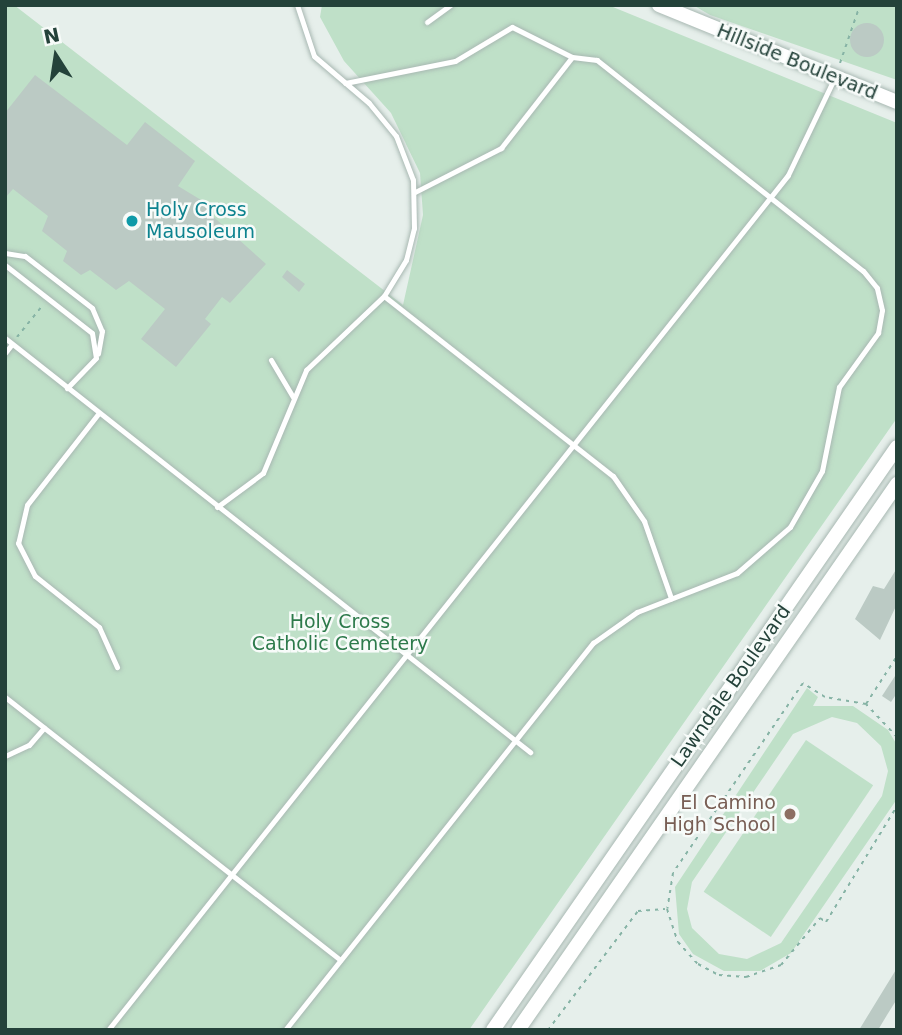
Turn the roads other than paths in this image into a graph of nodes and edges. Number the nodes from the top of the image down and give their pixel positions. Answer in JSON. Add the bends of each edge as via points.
{"nodes":[{"id":1,"x":297,"y":5,"type":"edge"},
{"id":2,"x":450,"y":5,"type":"edge"},
{"id":3,"x":659,"y":5,"type":"edge"},
{"id":4,"x":427,"y":22,"type":"dead end"},
{"id":5,"x":572,"y":57,"type":"junction"},
{"id":6,"x":835,"y":77,"type":"junction"},
{"id":7,"x":345,"y":83,"type":"junction"},
{"id":8,"x":897,"y":102,"type":"edge"},
{"id":9,"x":415,"y":192,"type":"junction"},
{"id":10,"x":771,"y":197,"type":"junction"},
{"id":11,"x":5,"y":253,"type":"edge"},
{"id":12,"x":5,"y":265,"type":"edge"},
{"id":13,"x":384,"y":296,"type":"junction"},
{"id":14,"x":5,"y":338,"type":"edge"},
{"id":15,"x":12,"y":344,"type":"junction"},
{"id":16,"x":5,"y":353,"type":"edge"},
{"id":17,"x":96,"y":358,"type":"junction"},
{"id":18,"x":271,"y":360,"type":"dead end"},
{"id":19,"x":67,"y":388,"type":"junction"},
{"id":20,"x":293,"y":397,"type":"junction"},
{"id":21,"x":99,"y":414,"type":"junction"},
{"id":22,"x":573,"y":444,"type":"junction"},
{"id":23,"x":897,"y":447,"type":"edge"},
{"id":24,"x":897,"y":484,"type":"edge"},
{"id":25,"x":218,"y":507,"type":"junction"},
{"id":26,"x":671,"y":598,"type":"junction"},
{"id":27,"x":405,"y":654,"type":"junction"},
{"id":28,"x":117,"y":667,"type":"dead end"},
{"id":29,"x":5,"y":697,"type":"edge"},
{"id":30,"x":44,"y":727,"type":"junction"},
{"id":31,"x":514,"y":738,"type":"junction"},
{"id":32,"x":530,"y":751,"type":"dead end"},
{"id":33,"x":5,"y":756,"type":"edge"},
{"id":34,"x":232,"y":874,"type":"junction"},
{"id":35,"x":340,"y":960,"type":"junction"},
{"id":36,"x":108,"y":1030,"type":"edge"},
{"id":37,"x":285,"y":1030,"type":"edge"},
{"id":38,"x":493,"y":1030,"type":"edge"},
{"id":39,"x":518,"y":1030,"type":"edge"}],
"edges":[{"from":1,"to":7,"type":"lane","via":[[308,48]]},
{"from":2,"to":4,"type":"lane"},
{"from":3,"to":6,"type":"street","name":"Hillside Boulevard"},
{"from":5,"to":7,"type":"lane","via":[[512,27],[455,61]]},
{"from":5,"to":9,"type":"lane","via":[[501,148]]},
{"from":5,"to":10,"type":"lane","via":[[612,69]]},
{"from":6,"to":8,"type":"street","name":"Hillside Boulevard"},
{"from":6,"to":10,"type":"lane","via":[[798,159]]},
{"from":7,"to":9,"type":"lane","via":[[391,127]]},
{"from":9,"to":13,"type":"lane","via":[[409,250]]},
{"from":10,"to":22,"type":"lane"},
{"from":10,"to":26,"type":"lane","via":[[870,279],[881,298],[881,322],[839,387],[822,471],[796,520],[737,573]]},
{"from":11,"to":17,"type":"lane","via":[[26,256],[92,308],[102,331]]},
{"from":12,"to":17,"type":"lane","via":[[92,334]]},
{"from":13,"to":20,"type":"lane","via":[[325,346]]},
{"from":13,"to":22,"type":"lane"},
{"from":14,"to":15,"type":"lane"},
{"from":15,"to":16,"type":"lane"},
{"from":15,"to":19,"type":"lane"},
{"from":17,"to":19,"type":"lane"},
{"from":18,"to":20,"type":"lane"},
{"from":19,"to":21,"type":"lane"},
{"from":20,"to":25,"type":"lane","via":[[269,464]]},
{"from":21,"to":25,"type":"lane"},
{"from":21,"to":28,"type":"lane","via":[[27,505],[18,543],[35,576],[99,627]]},
{"from":22,"to":26,"type":"lane","via":[[630,497]]},
{"from":22,"to":27,"type":"lane"},
{"from":23,"to":38,"type":"street","name":"Lawndale Boulevard"},
{"from":24,"to":39,"type":"street","name":"Lawndale Boulevard"},
{"from":25,"to":27,"type":"lane"},
{"from":26,"to":31,"type":"lane","via":[[636,612],[593,643]]},
{"from":27,"to":31,"type":"lane"},
{"from":27,"to":34,"type":"lane"},
{"from":29,"to":30,"type":"lane"},
{"from":30,"to":33,"type":"lane","via":[[29,745]]},
{"from":30,"to":34,"type":"lane"},
{"from":31,"to":32,"type":"lane"},
{"from":31,"to":35,"type":"lane"},
{"from":34,"to":35,"type":"lane"},
{"from":34,"to":36,"type":"lane"},
{"from":35,"to":37,"type":"lane"}]}
